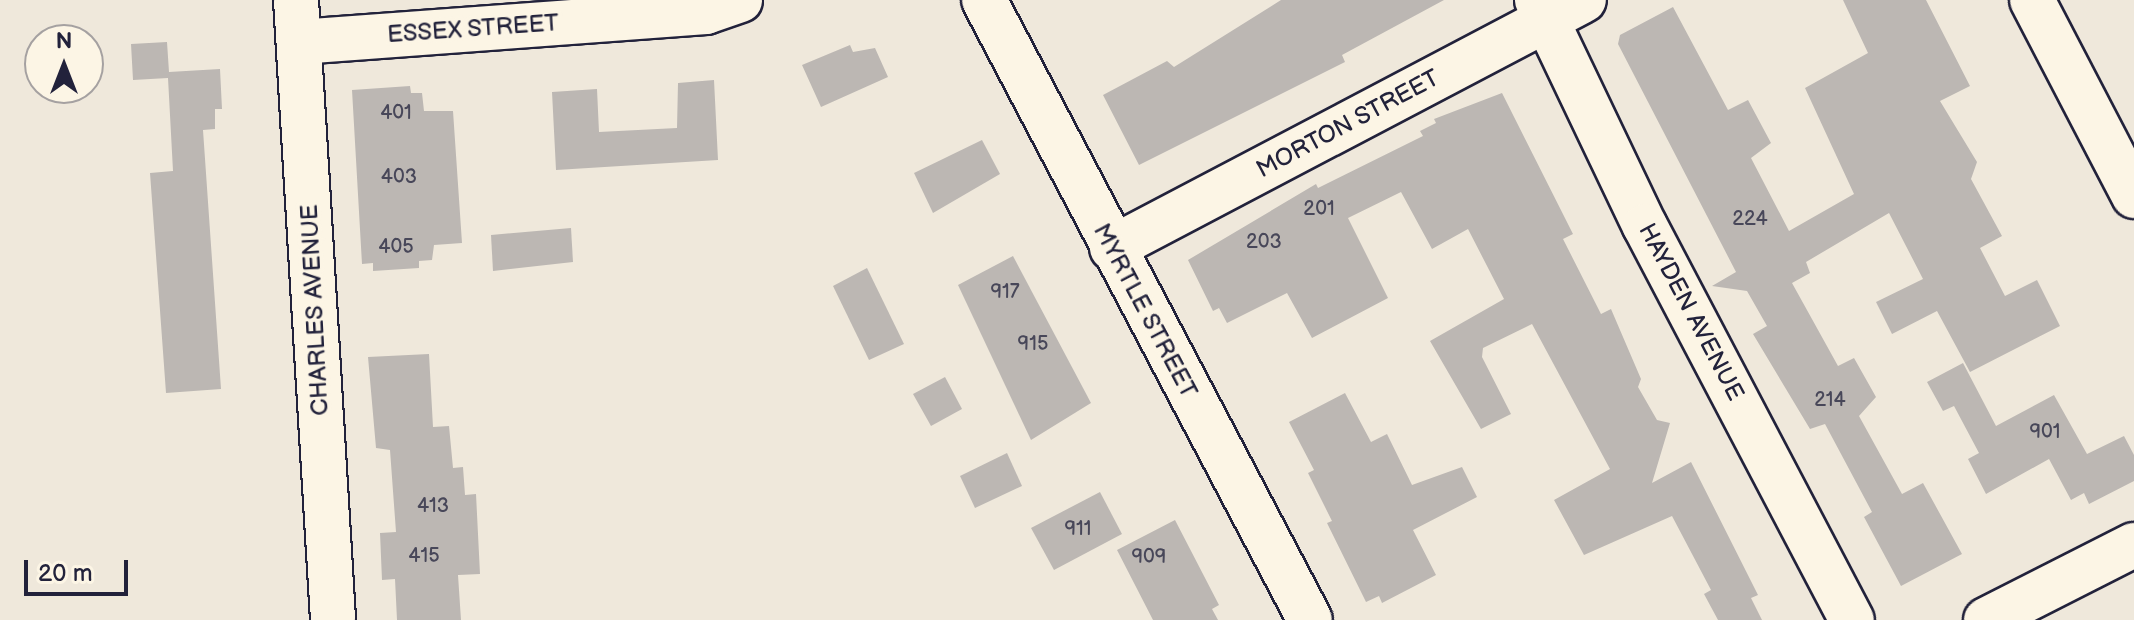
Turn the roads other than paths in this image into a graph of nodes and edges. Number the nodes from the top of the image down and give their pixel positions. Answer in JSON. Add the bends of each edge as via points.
{"nodes":[{"id":1,"x":740,"y":0,"type":"edge"},
{"id":2,"x":984,"y":0,"type":"edge"},
{"id":3,"x":1584,"y":0,"type":"edge"},
{"id":4,"x":2032,"y":0,"type":"edge"},
{"id":5,"x":1541,"y":10,"type":"edge"},
{"id":6,"x":298,"y":21,"type":"edge"},
{"id":7,"x":2134,"y":196,"type":"edge"},
{"id":8,"x":1112,"y":248,"type":"junction"},
{"id":9,"x":2134,"y":545,"type":"edge"},
{"id":10,"x":333,"y":620,"type":"edge"},
{"id":11,"x":1310,"y":620,"type":"edge"},
{"id":12,"x":1852,"y":620,"type":"edge"},
{"id":13,"x":1986,"y":620,"type":"edge"}],
"edges":[{"from":1,"to":6,"type":"street","name":"ESSEX STREET","via":[[706,12]]},
{"from":2,"to":8,"type":"street","name":"MYRTLE STREET"},
{"from":3,"to":5,"type":"street","name":"MORTON STREET"},
{"from":4,"to":7,"type":"street"},
{"from":5,"to":8,"type":"street","name":"MORTON STREET"},
{"from":5,"to":12,"type":"street","name":"HAYDEN AVENUE","via":[[1645,226]]},
{"from":6,"to":10,"type":"street","name":"CHARLES AVENUE"},
{"from":8,"to":11,"type":"street","name":"MYRTLE STREET"},
{"from":9,"to":13,"type":"street"}]}
